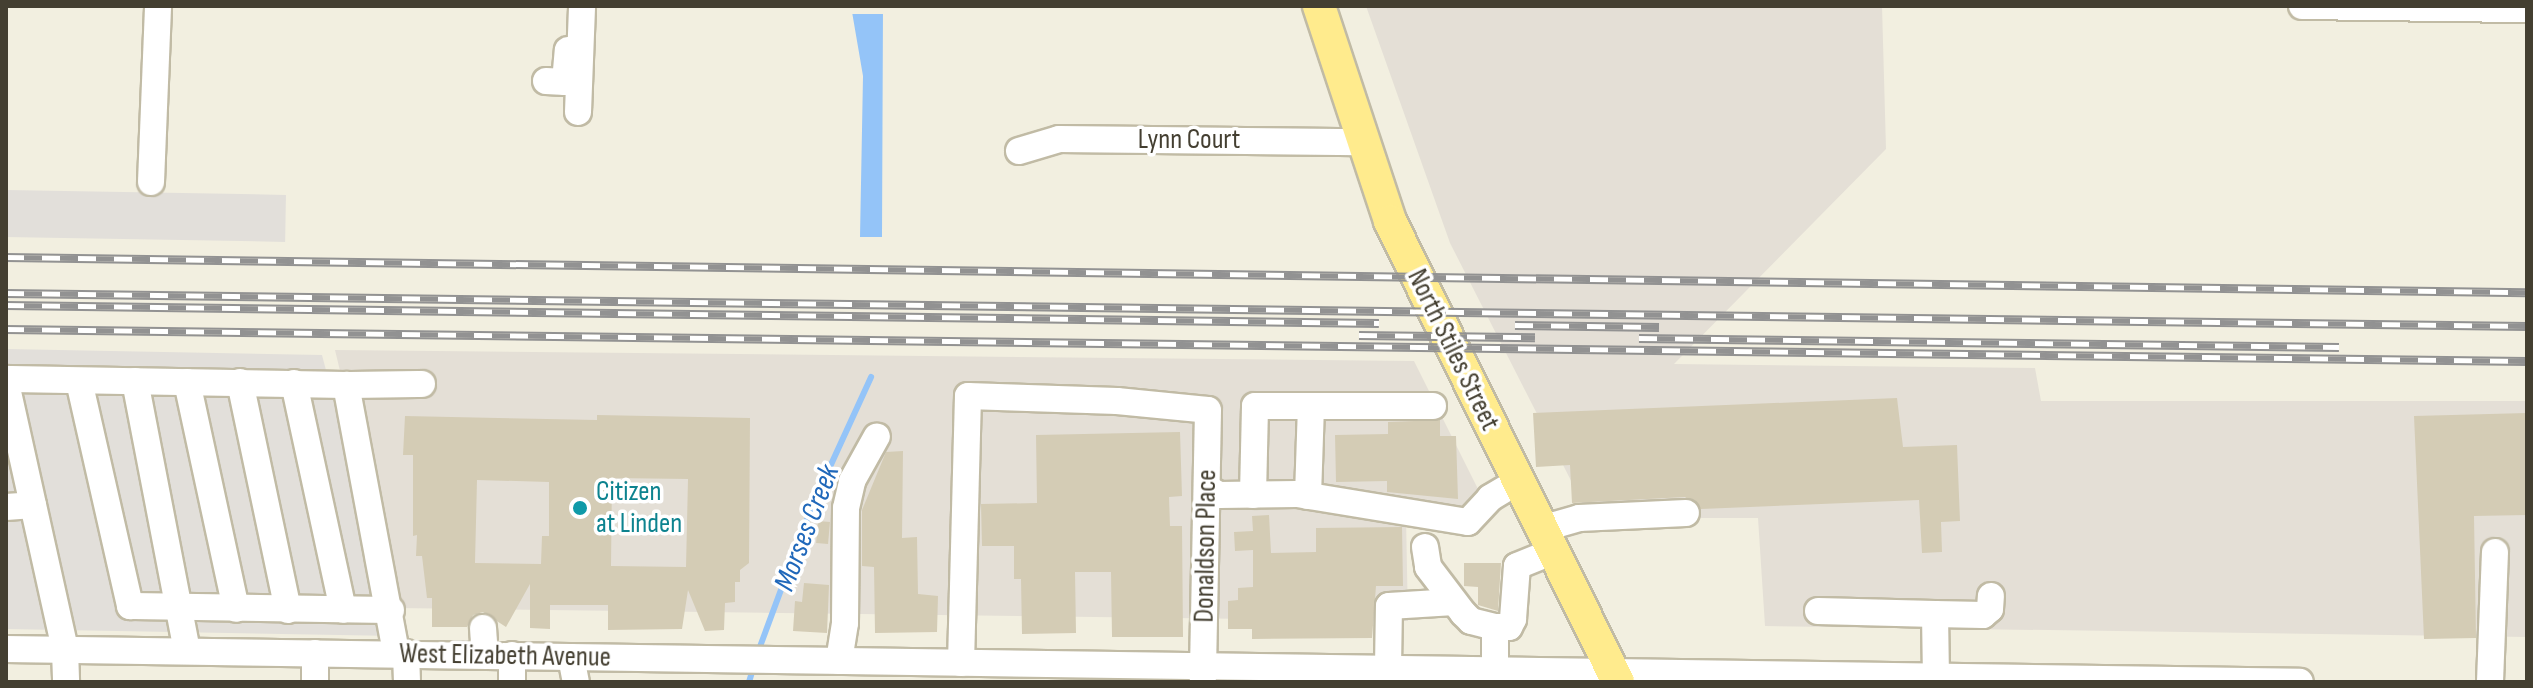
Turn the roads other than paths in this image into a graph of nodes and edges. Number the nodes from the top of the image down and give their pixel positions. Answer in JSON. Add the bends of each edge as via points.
{"nodes":[{"id":1,"x":158,"y":6,"type":"edge"},
{"id":2,"x":569,"y":6,"type":"edge"},
{"id":3,"x":582,"y":6,"type":"edge"},
{"id":4,"x":1319,"y":6,"type":"edge"},
{"id":5,"x":2302,"y":6,"type":"edge"},
{"id":6,"x":2527,"y":9,"type":"edge"},
{"id":7,"x":546,"y":81,"type":"dead end"},
{"id":8,"x":578,"y":112,"type":"dead end"},
{"id":9,"x":1362,"y":142,"type":"junction"},
{"id":10,"x":1019,"y":151,"type":"dead end"},
{"id":11,"x":151,"y":182,"type":"dead end"},
{"id":12,"x":6,"y":381,"type":"edge"},
{"id":13,"x":79,"y":381,"type":"junction"},
{"id":14,"x":135,"y":381,"type":"junction"},
{"id":15,"x":187,"y":382,"type":"junction"},
{"id":16,"x":240,"y":382,"type":"junction"},
{"id":17,"x":294,"y":383,"type":"junction"},
{"id":18,"x":422,"y":384,"type":"dead end"},
{"id":19,"x":346,"y":385,"type":"junction"},
{"id":20,"x":1311,"y":406,"type":"junction"},
{"id":21,"x":1433,"y":406,"type":"dead end"},
{"id":22,"x":9,"y":412,"type":"edge"},
{"id":23,"x":877,"y":436,"type":"dead end"},
{"id":24,"x":1517,"y":482,"type":"junction"},
{"id":25,"x":1207,"y":488,"type":"junction"},
{"id":26,"x":1253,"y":495,"type":"junction"},
{"id":27,"x":1308,"y":496,"type":"junction"},
{"id":28,"x":33,"y":505,"type":"junction"},
{"id":29,"x":6,"y":507,"type":"edge"},
{"id":30,"x":1686,"y":513,"type":"dead end"},
{"id":31,"x":1547,"y":540,"type":"junction"},
{"id":32,"x":1425,"y":547,"type":"dead end"},
{"id":33,"x":2495,"y":552,"type":"dead end"},
{"id":34,"x":1991,"y":596,"type":"dead end"},
{"id":35,"x":1454,"y":602,"type":"junction"},
{"id":36,"x":179,"y":609,"type":"junction"},
{"id":37,"x":236,"y":609,"type":"junction"},
{"id":38,"x":288,"y":610,"type":"junction"},
{"id":39,"x":343,"y":610,"type":"junction"},
{"id":40,"x":391,"y":610,"type":"junction"},
{"id":41,"x":1818,"y":611,"type":"dead end"},
{"id":42,"x":1935,"y":614,"type":"junction"},
{"id":43,"x":1495,"y":627,"type":"junction"},
{"id":44,"x":483,"y":628,"type":"dead end"},
{"id":45,"x":6,"y":649,"type":"edge"},
{"id":46,"x":65,"y":650,"type":"junction"},
{"id":47,"x":187,"y":651,"type":"junction"},
{"id":48,"x":315,"y":653,"type":"junction"},
{"id":49,"x":401,"y":653,"type":"junction"},
{"id":50,"x":485,"y":654,"type":"junction"},
{"id":51,"x":512,"y":655,"type":"junction"},
{"id":52,"x":839,"y":661,"type":"junction"},
{"id":53,"x":961,"y":663,"type":"junction"},
{"id":54,"x":786,"y":668,"type":"edge"},
{"id":55,"x":1388,"y":668,"type":"junction"},
{"id":56,"x":574,"y":670,"type":"edge"},
{"id":57,"x":878,"y":672,"type":"edge"},
{"id":58,"x":1484,"y":673,"type":"edge"},
{"id":59,"x":1203,"y":674,"type":"edge"},
{"id":60,"x":1544,"y":676,"type":"edge"},
{"id":61,"x":1614,"y":676,"type":"edge"},
{"id":62,"x":1921,"y":678,"type":"edge"},
{"id":63,"x":2139,"y":681,"type":"edge"},
{"id":64,"x":66,"y":682,"type":"edge"},
{"id":65,"x":315,"y":682,"type":"edge"},
{"id":66,"x":407,"y":682,"type":"edge"},
{"id":67,"x":512,"y":682,"type":"edge"},
{"id":68,"x":2300,"y":682,"type":"edge"},
{"id":69,"x":2490,"y":682,"type":"edge"}],
"edges":[{"from":1,"to":11,"type":"street"},
{"from":2,"to":7,"type":"street","via":[[565,82]]},
{"from":3,"to":8,"type":"street"},
{"from":4,"to":9,"type":"main road","name":"North Stiles Street"},
{"from":5,"to":6,"type":"street"},
{"from":9,"to":10,"type":"street","name":"Lynn Court","via":[[1059,139]]},
{"from":9,"to":24,"type":"main road","name":"North Stiles Street","via":[[1390,221]]},
{"from":12,"to":13,"type":"street"},
{"from":12,"to":22,"type":"street"},
{"from":13,"to":14,"type":"street"},
{"from":13,"to":36,"type":"street","via":[[130,606]]},
{"from":14,"to":15,"type":"street"},
{"from":14,"to":36,"type":"street"},
{"from":15,"to":16,"type":"street"},
{"from":15,"to":37,"type":"street"},
{"from":16,"to":17,"type":"street"},
{"from":16,"to":38,"type":"street"},
{"from":17,"to":19,"type":"street"},
{"from":17,"to":39,"type":"street"},
{"from":18,"to":19,"type":"street"},
{"from":19,"to":40,"type":"street"},
{"from":20,"to":21,"type":"street"},
{"from":20,"to":26,"type":"street","via":[[1255,406]]},
{"from":20,"to":27,"type":"street"},
{"from":22,"to":28,"type":"street"},
{"from":23,"to":52,"type":"street","via":[[852,481],[846,508],[845,623]]},
{"from":24,"to":27,"type":"street","via":[[1490,498],[1468,522]]},
{"from":24,"to":31,"type":"main road","name":"North Stiles Street"},
{"from":25,"to":26,"type":"street","via":[[1219,495]]},
{"from":25,"to":53,"type":"street","name":"Donaldson Place","via":[[1208,410],[968,396]]},
{"from":25,"to":59,"type":"street","name":"Donaldson Place"},
{"from":26,"to":27,"type":"street"},
{"from":28,"to":29,"type":"street"},
{"from":28,"to":46,"type":"street"},
{"from":30,"to":31,"type":"street","via":[[1579,518]]},
{"from":31,"to":43,"type":"street","via":[[1517,566],[1513,619],[1509,627]]},
{"from":31,"to":61,"type":"main road","name":"North Stiles Street"},
{"from":32,"to":35,"type":"street","via":[[1428,567]]},
{"from":33,"to":69,"type":"street"},
{"from":34,"to":42,"type":"street","via":[[1990,609],[1983,615]]},
{"from":35,"to":43,"type":"street","via":[[1471,621]]},
{"from":35,"to":55,"type":"street","via":[[1389,606]]},
{"from":36,"to":37,"type":"street"},
{"from":36,"to":47,"type":"street"},
{"from":37,"to":38,"type":"street"},
{"from":38,"to":39,"type":"street"},
{"from":39,"to":40,"type":"street"},
{"from":40,"to":49,"type":"street"},
{"from":41,"to":42,"type":"street"},
{"from":42,"to":62,"type":"street"},
{"from":43,"to":58,"type":"street"},
{"from":44,"to":50,"type":"street"},
{"from":45,"to":46,"type":"street","name":"West Elizabeth Avenue"},
{"from":46,"to":47,"type":"street","name":"West Elizabeth Avenue"},
{"from":46,"to":64,"type":"street"},
{"from":47,"to":48,"type":"street","name":"West Elizabeth Avenue"},
{"from":48,"to":49,"type":"street","name":"West Elizabeth Avenue"},
{"from":48,"to":65,"type":"street"},
{"from":49,"to":50,"type":"street","name":"West Elizabeth Avenue"},
{"from":49,"to":66,"type":"street"},
{"from":50,"to":51,"type":"street","name":"West Elizabeth Avenue"},
{"from":51,"to":56,"type":"street","name":"West Elizabeth Avenue"},
{"from":51,"to":67,"type":"street"},
{"from":52,"to":54,"type":"street","name":"West Elizabeth Avenue"},
{"from":52,"to":57,"type":"street","name":"West Elizabeth Avenue"},
{"from":53,"to":57,"type":"street","name":"West Elizabeth Avenue"},
{"from":53,"to":59,"type":"street","name":"West Elizabeth Avenue"},
{"from":54,"to":56,"type":"street","name":"West Elizabeth Avenue","via":[[742,660]]},
{"from":55,"to":58,"type":"street","name":"West Elizabeth Avenue"},
{"from":55,"to":59,"type":"street","name":"West Elizabeth Avenue"},
{"from":58,"to":60,"type":"street","name":"West Elizabeth Avenue"},
{"from":60,"to":61,"type":"street","name":"West Elizabeth Avenue"},
{"from":61,"to":62,"type":"street","name":"West Elizabeth Avenue"},
{"from":62,"to":63,"type":"street","name":"West Elizabeth Avenue"},
{"from":63,"to":68,"type":"street","name":"West Elizabeth Avenue"}]}
